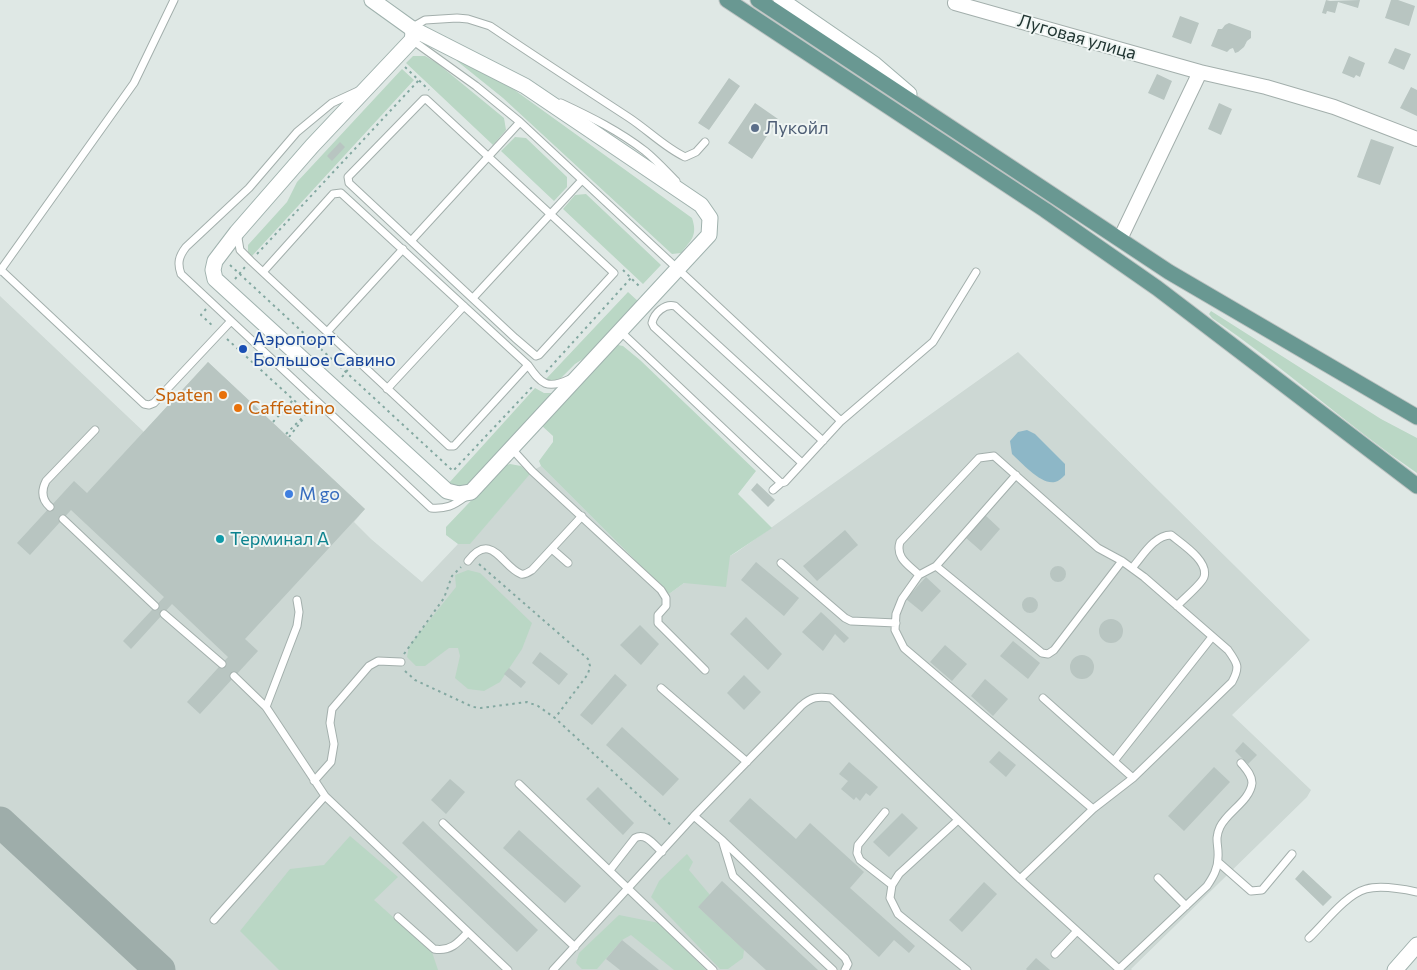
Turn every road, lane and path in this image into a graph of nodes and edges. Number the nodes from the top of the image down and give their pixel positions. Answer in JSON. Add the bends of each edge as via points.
{"nodes":[{"id":1,"x":174,"y":0,"type":"edge"},
{"id":2,"x":372,"y":0,"type":"edge"},
{"id":3,"x":727,"y":0,"type":"edge"},
{"id":4,"x":758,"y":0,"type":"edge"},
{"id":5,"x":781,"y":0,"type":"edge"},
{"id":6,"x":955,"y":3,"type":"dead end"},
{"id":7,"x":412,"y":34,"type":"junction"},
{"id":8,"x":1200,"y":72,"type":"junction"},
{"id":9,"x":370,"y":85,"type":"junction"},
{"id":10,"x":520,"y":122,"type":"junction"},
{"id":11,"x":942,"y":123,"type":"junction"},
{"id":12,"x":1417,"y":139,"type":"edge"},
{"id":13,"x":705,"y":142,"type":"dead end"},
{"id":14,"x":489,"y":157,"type":"junction"},
{"id":15,"x":582,"y":180,"type":"junction"},
{"id":16,"x":551,"y":213,"type":"junction"},
{"id":17,"x":237,"y":232,"type":"junction"},
{"id":18,"x":1120,"y":239,"type":"junction"},
{"id":19,"x":411,"y":241,"type":"junction"},
{"id":20,"x":403,"y":249,"type":"junction"},
{"id":21,"x":230,"y":265,"type":"dead end"},
{"id":22,"x":678,"y":269,"type":"junction"},
{"id":23,"x":0,"y":270,"type":"edge"},
{"id":24,"x":262,"y":272,"type":"junction"},
{"id":25,"x":976,"y":272,"type":"dead end"},
{"id":26,"x":631,"y":278,"type":"dead end"},
{"id":27,"x":473,"y":298,"type":"junction"},
{"id":28,"x":464,"y":306,"type":"junction"},
{"id":29,"x":231,"y":321,"type":"junction"},
{"id":30,"x":620,"y":331,"type":"junction"},
{"id":31,"x":327,"y":332,"type":"junction"},
{"id":32,"x":528,"y":365,"type":"junction"},
{"id":33,"x":578,"y":376,"type":"junction"},
{"id":34,"x":538,"y":380,"type":"junction"},
{"id":35,"x":388,"y":389,"type":"junction"},
{"id":36,"x":293,"y":400,"type":"dead end"},
{"id":37,"x":1417,"y":417,"type":"edge"},
{"id":38,"x":841,"y":421,"type":"junction"},
{"id":39,"x":272,"y":422,"type":"dead end"},
{"id":40,"x":95,"y":430,"type":"dead end"},
{"id":41,"x":286,"y":434,"type":"dead end"},
{"id":42,"x":289,"y":437,"type":"dead end"},
{"id":43,"x":823,"y":441,"type":"junction"},
{"id":44,"x":512,"y":449,"type":"junction"},
{"id":45,"x":802,"y":463,"type":"junction"},
{"id":46,"x":1016,"y":475,"type":"junction"},
{"id":47,"x":781,"y":483,"type":"junction"},
{"id":48,"x":1417,"y":486,"type":"edge"},
{"id":49,"x":773,"y":490,"type":"dead end"},
{"id":50,"x":471,"y":492,"type":"junction"},
{"id":51,"x":50,"y":507,"type":"dead end"},
{"id":52,"x":582,"y":516,"type":"junction"},
{"id":53,"x":63,"y":519,"type":"dead end"},
{"id":54,"x":552,"y":549,"type":"junction"},
{"id":55,"x":468,"y":561,"type":"junction"},
{"id":56,"x":1122,"y":561,"type":"junction"},
{"id":57,"x":568,"y":563,"type":"dead end"},
{"id":58,"x":781,"y":563,"type":"dead end"},
{"id":59,"x":936,"y":566,"type":"junction"},
{"id":60,"x":1132,"y":568,"type":"junction"},
{"id":61,"x":919,"y":575,"type":"junction"},
{"id":62,"x":297,"y":600,"type":"dead end"},
{"id":63,"x":155,"y":606,"type":"dead end"},
{"id":64,"x":1177,"y":606,"type":"junction"},
{"id":65,"x":164,"y":614,"type":"dead end"},
{"id":66,"x":896,"y":623,"type":"junction"},
{"id":67,"x":1212,"y":637,"type":"junction"},
{"id":68,"x":401,"y":662,"type":"junction"},
{"id":69,"x":222,"y":664,"type":"dead end"},
{"id":70,"x":705,"y":670,"type":"dead end"},
{"id":71,"x":234,"y":676,"type":"dead end"},
{"id":72,"x":660,"y":688,"type":"dead end"},
{"id":73,"x":1043,"y":698,"type":"dead end"},
{"id":74,"x":266,"y":707,"type":"junction"},
{"id":75,"x":555,"y":718,"type":"junction"},
{"id":76,"x":1114,"y":761,"type":"junction"},
{"id":77,"x":747,"y":762,"type":"junction"},
{"id":78,"x":1241,"y":763,"type":"dead end"},
{"id":79,"x":1133,"y":778,"type":"junction"},
{"id":80,"x":314,"y":781,"type":"junction"},
{"id":81,"x":519,"y":784,"type":"dead end"},
{"id":82,"x":325,"y":796,"type":"junction"},
{"id":83,"x":1094,"y":809,"type":"junction"},
{"id":84,"x":886,"y":812,"type":"dead end"},
{"id":85,"x":694,"y":816,"type":"junction"},
{"id":86,"x":958,"y":820,"type":"junction"},
{"id":87,"x":443,"y":823,"type":"dead end"},
{"id":88,"x":679,"y":833,"type":"junction"},
{"id":89,"x":723,"y":841,"type":"junction"},
{"id":90,"x":662,"y":852,"type":"junction"},
{"id":91,"x":1292,"y":854,"type":"dead end"},
{"id":92,"x":1218,"y":862,"type":"junction"},
{"id":93,"x":610,"y":870,"type":"junction"},
{"id":94,"x":1158,"y":878,"type":"dead end"},
{"id":95,"x":1020,"y":879,"type":"junction"},
{"id":96,"x":892,"y":885,"type":"junction"},
{"id":97,"x":629,"y":888,"type":"junction"},
{"id":98,"x":1417,"y":892,"type":"edge"},
{"id":99,"x":1186,"y":906,"type":"junction"},
{"id":100,"x":398,"y":918,"type":"dead end"},
{"id":101,"x":214,"y":920,"type":"dead end"},
{"id":102,"x":1077,"y":931,"type":"junction"},
{"id":103,"x":468,"y":932,"type":"junction"},
{"id":104,"x":1309,"y":938,"type":"dead end"},
{"id":105,"x":1417,"y":945,"type":"edge"},
{"id":106,"x":575,"y":947,"type":"junction"},
{"id":107,"x":1055,"y":954,"type":"dead end"},
{"id":108,"x":1119,"y":969,"type":"edge"},
{"id":109,"x":508,"y":970,"type":"edge"},
{"id":110,"x":553,"y":970,"type":"edge"},
{"id":111,"x":713,"y":970,"type":"edge"},
{"id":112,"x":833,"y":970,"type":"edge"},
{"id":113,"x":846,"y":970,"type":"edge"},
{"id":114,"x":967,"y":970,"type":"edge"},
{"id":115,"x":1395,"y":970,"type":"edge"}],
"edges":[{"from":1,"to":23,"type":"lane","via":[[134,83]]},
{"from":2,"to":7,"type":"street"},
{"from":3,"to":48,"type":"main road","via":[[1157,288]]},
{"from":4,"to":11,"type":"main road"},
{"from":5,"to":11,"type":"street","via":[[874,64]]},
{"from":6,"to":8,"type":"street","name":"Луговая улица"},
{"from":7,"to":9,"type":"street"},
{"from":7,"to":10,"type":"lane"},
{"from":7,"to":13,"type":"lane","via":[[425,20],[468,18],[490,26],[612,106],[673,151],[685,157],[696,152]]},
{"from":7,"to":22,"type":"street","via":[[525,86],[701,205],[710,218],[709,235]]},
{"from":8,"to":12,"type":"street","name":"Луговая улица","via":[[1266,86],[1334,107]]},
{"from":8,"to":18,"type":"street"},
{"from":9,"to":17,"type":"street"},
{"from":9,"to":29,"type":"lane","via":[[332,103],[297,132],[249,188],[180,254],[180,274]]},
{"from":10,"to":14,"type":"lane"},
{"from":10,"to":15,"type":"lane"},
{"from":11,"to":18,"type":"main road"},
{"from":14,"to":16,"type":"lane"},
{"from":14,"to":19,"type":"lane"},
{"from":14,"to":19,"type":"lane","via":[[424,99],[348,177],[348,183]]},
{"from":15,"to":16,"type":"lane"},
{"from":15,"to":22,"type":"lane"},
{"from":16,"to":27,"type":"lane"},
{"from":16,"to":27,"type":"lane","via":[[614,273],[566,326],[536,356]]},
{"from":17,"to":24,"type":"lane","via":[[240,250]]},
{"from":17,"to":50,"type":"street","via":[[215,261],[215,279],[447,490],[459,494]]},
{"from":18,"to":37,"type":"main road","via":[[1170,272]]},
{"from":19,"to":27,"type":"lane"},
{"from":20,"to":24,"type":"lane","via":[[337,192]]},
{"from":20,"to":28,"type":"lane"},
{"from":20,"to":31,"type":"lane"},
{"from":21,"to":34,"type":"path","via":[[453,471]]},
{"from":22,"to":30,"type":"street"},
{"from":22,"to":38,"type":"lane"},
{"from":23,"to":29,"type":"lane","via":[[149,406]]},
{"from":24,"to":31,"type":"lane"},
{"from":25,"to":38,"type":"lane","via":[[933,342]]},
{"from":26,"to":34,"type":"path"},
{"from":28,"to":32,"type":"lane"},
{"from":28,"to":35,"type":"lane"},
{"from":29,"to":50,"type":"lane","via":[[431,508],[444,509]]},
{"from":30,"to":33,"type":"street"},
{"from":30,"to":47,"type":"lane"},
{"from":31,"to":35,"type":"lane"},
{"from":32,"to":34,"type":"lane"},
{"from":32,"to":35,"type":"lane","via":[[452,447]]},
{"from":33,"to":34,"type":"lane","via":[[558,385],[547,385]]},
{"from":33,"to":44,"type":"street"},
{"from":36,"to":39,"type":"path"},
{"from":38,"to":43,"type":"lane"},
{"from":40,"to":51,"type":"lane","via":[[46,481],[42,489],[45,502]]},
{"from":41,"to":42,"type":"path","via":[[308,413]]},
{"from":43,"to":45,"type":"lane"},
{"from":43,"to":45,"type":"lane","via":[[675,306],[665,306],[653,318],[654,327]]},
{"from":44,"to":50,"type":"street"},
{"from":44,"to":52,"type":"lane"},
{"from":45,"to":47,"type":"lane"},
{"from":46,"to":56,"type":"lane","via":[[1098,548]]},
{"from":46,"to":59,"type":"lane"},
{"from":46,"to":61,"type":"lane","via":[[994,456],[979,458],[900,542],[900,557]]},
{"from":47,"to":49,"type":"lane"},
{"from":52,"to":54,"type":"lane"},
{"from":52,"to":70,"type":"lane","via":[[661,590],[666,606],[658,615],[658,623]]},
{"from":53,"to":63,"type":"lane"},
{"from":54,"to":55,"type":"lane","via":[[526,574],[520,574],[490,550],[474,552]]},
{"from":54,"to":57,"type":"lane"},
{"from":55,"to":68,"type":"path","via":[[452,576],[444,598],[400,659]]},
{"from":55,"to":75,"type":"path","via":[[475,560],[588,660],[588,674]]},
{"from":56,"to":59,"type":"lane","via":[[1048,654],[1042,653]]},
{"from":56,"to":60,"type":"lane"},
{"from":58,"to":66,"type":"lane","via":[[851,621]]},
{"from":59,"to":61,"type":"lane"},
{"from":60,"to":64,"type":"lane"},
{"from":60,"to":64,"type":"lane","via":[[1159,538],[1171,535],[1202,562],[1205,570],[1204,578]]},
{"from":61,"to":66,"type":"lane","via":[[902,599]]},
{"from":62,"to":74,"type":"lane","via":[[298,626]]},
{"from":64,"to":67,"type":"lane"},
{"from":65,"to":69,"type":"lane"},
{"from":66,"to":83,"type":"lane","via":[[895,630],[904,648]]},
{"from":67,"to":76,"type":"lane"},
{"from":67,"to":79,"type":"lane","via":[[1236,660],[1238,671],[1232,682]]},
{"from":68,"to":75,"type":"path","via":[[403,670],[415,680],[473,707],[527,702]]},
{"from":68,"to":80,"type":"lane","via":[[378,661],[369,666],[332,709],[330,723],[334,744],[331,762]]},
{"from":71,"to":74,"type":"lane"},
{"from":72,"to":77,"type":"lane"},
{"from":73,"to":76,"type":"lane"},
{"from":74,"to":80,"type":"lane"},
{"from":75,"to":88,"type":"path"},
{"from":76,"to":79,"type":"lane"},
{"from":77,"to":85,"type":"lane"},
{"from":77,"to":86,"type":"lane","via":[[808,700],[820,696],[831,698]]},
{"from":78,"to":92,"type":"lane","via":[[1250,774],[1252,783],[1247,794],[1221,824],[1216,837]]},
{"from":79,"to":83,"type":"lane"},
{"from":80,"to":82,"type":"lane"},
{"from":81,"to":93,"type":"lane"},
{"from":82,"to":101,"type":"lane"},
{"from":82,"to":103,"type":"lane"},
{"from":83,"to":95,"type":"lane"},
{"from":84,"to":96,"type":"lane","via":[[858,845],[857,853],[860,860]]},
{"from":85,"to":88,"type":"lane"},
{"from":85,"to":89,"type":"lane"},
{"from":86,"to":95,"type":"lane"},
{"from":86,"to":96,"type":"lane"},
{"from":87,"to":106,"type":"lane"},
{"from":88,"to":90,"type":"lane"},
{"from":89,"to":112,"type":"lane","via":[[733,876]]},
{"from":89,"to":113,"type":"lane","via":[[845,958]]},
{"from":90,"to":93,"type":"lane","via":[[640,836]]},
{"from":90,"to":97,"type":"lane"},
{"from":91,"to":92,"type":"lane","via":[[1262,890],[1257,891],[1251,891]]},
{"from":92,"to":99,"type":"lane","via":[[1207,886]]},
{"from":93,"to":97,"type":"lane"},
{"from":94,"to":99,"type":"lane"},
{"from":95,"to":102,"type":"lane"},
{"from":96,"to":114,"type":"lane","via":[[890,898],[898,914]]},
{"from":97,"to":106,"type":"lane"},
{"from":97,"to":111,"type":"lane"},
{"from":98,"to":104,"type":"lane","via":[[1399,888],[1368,888],[1353,895]]},
{"from":99,"to":108,"type":"lane"},
{"from":100,"to":103,"type":"lane","via":[[434,949],[448,949]]},
{"from":102,"to":107,"type":"lane"},
{"from":102,"to":108,"type":"lane"},
{"from":103,"to":109,"type":"lane"},
{"from":105,"to":115,"type":"street"},
{"from":106,"to":110,"type":"lane"}]}
